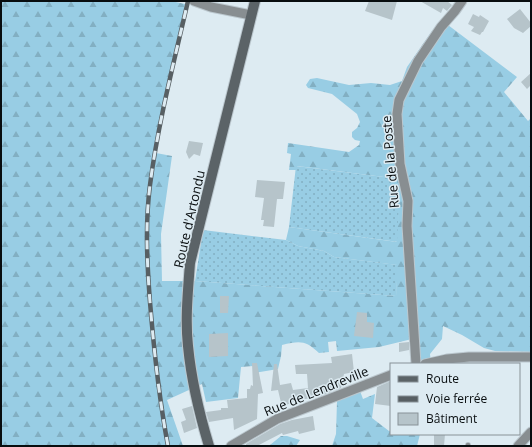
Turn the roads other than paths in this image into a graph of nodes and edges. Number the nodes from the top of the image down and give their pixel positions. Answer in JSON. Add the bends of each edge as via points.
{"nodes":[{"id":1,"x":194,"y":1,"type":"edge"},
{"id":2,"x":255,"y":1,"type":"edge"},
{"id":3,"x":462,"y":1,"type":"edge"},
{"id":4,"x":251,"y":15,"type":"junction"},
{"id":5,"x":531,"y":357,"type":"edge"},
{"id":6,"x":416,"y":363,"type":"edge"},
{"id":7,"x":429,"y":363,"type":"edge"},
{"id":8,"x":390,"y":375,"type":"edge"},
{"id":9,"x":531,"y":432,"type":"edge"},
{"id":10,"x":209,"y":446,"type":"edge"},
{"id":11,"x":231,"y":446,"type":"edge"},
{"id":12,"x":518,"y":446,"type":"edge"}],
"edges":[{"from":1,"to":4,"type":"street"},
{"from":2,"to":4,"type":"main road","name":"Route d'Artondu"},
{"from":3,"to":6,"type":"street","name":"Rue de la Poste","via":[[441,26],[418,61],[398,100],[400,164],[408,201],[407,226]]},
{"from":4,"to":10,"type":"main road","name":"Route d'Artondu","via":[[190,263],[187,301],[188,346]]},
{"from":5,"to":7,"type":"street","via":[[469,357]]},
{"from":8,"to":11,"type":"street","name":"Rue de Lendreville","via":[[277,418]]},
{"from":9,"to":12,"type":"street"}]}
